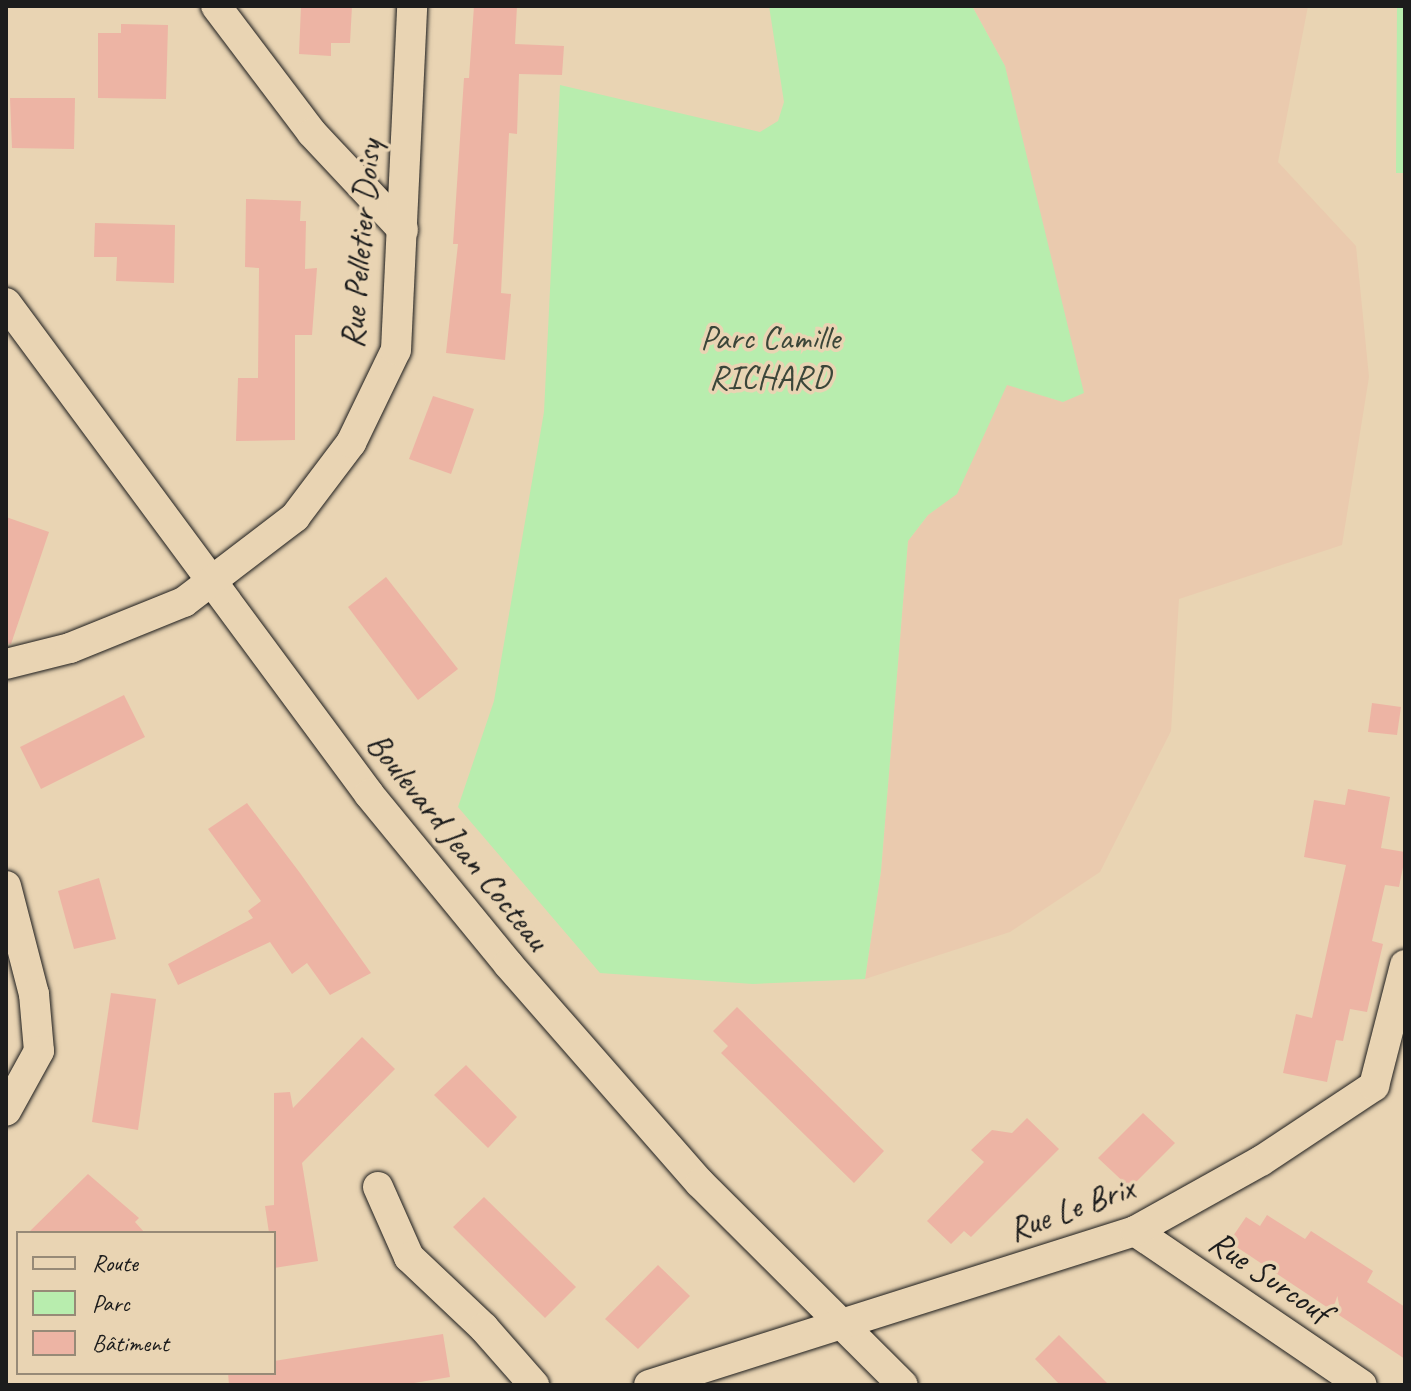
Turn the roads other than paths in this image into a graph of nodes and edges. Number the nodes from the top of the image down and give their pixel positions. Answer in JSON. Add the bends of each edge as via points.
{"nodes":[{"id":1,"x":216,"y":6,"type":"edge"},
{"id":2,"x":235,"y":6,"type":"edge"},
{"id":3,"x":412,"y":6,"type":"edge"},
{"id":4,"x":238,"y":39,"type":"junction"},
{"id":5,"x":403,"y":230,"type":"junction"},
{"id":6,"x":6,"y":303,"type":"edge"},
{"id":7,"x":210,"y":585,"type":"junction"},
{"id":8,"x":6,"y":664,"type":"edge"},
{"id":9,"x":6,"y":886,"type":"edge"},
{"id":10,"x":1405,"y":965,"type":"edge"},
{"id":11,"x":6,"y":1111,"type":"edge"},
{"id":12,"x":378,"y":1187,"type":"dead end"},
{"id":13,"x":1135,"y":1231,"type":"junction"},
{"id":14,"x":840,"y":1324,"type":"junction"},
{"id":15,"x":534,"y":1385,"type":"edge"},
{"id":16,"x":649,"y":1385,"type":"edge"},
{"id":17,"x":903,"y":1385,"type":"edge"},
{"id":18,"x":1362,"y":1385,"type":"edge"}],
"edges":[{"from":1,"to":4,"type":"street"},
{"from":2,"to":4,"type":"street"},
{"from":3,"to":5,"type":"street","name":"Rue Pelletier Doisy"},
{"from":4,"to":5,"type":"street","via":[[312,133]]},
{"from":5,"to":7,"type":"street","name":"Rue Pelletier Doisy","via":[[396,350],[351,443],[295,517]]},
{"from":6,"to":7,"type":"street","name":"Boulevard Jean Cocteau"},
{"from":7,"to":8,"type":"street","name":"Rue Pelletier Doisy","via":[[184,602],[70,648]]},
{"from":7,"to":14,"type":"street","name":"Boulevard Jean Cocteau","via":[[369,794],[508,964],[700,1183]]},
{"from":9,"to":11,"type":"street","via":[[34,994],[39,1051]]},
{"from":10,"to":13,"type":"street","name":"Rue Le Brix","via":[[1374,1086],[1261,1161]]},
{"from":12,"to":15,"type":"street","via":[[409,1257],[484,1328]]},
{"from":13,"to":14,"type":"street","name":"Rue Le Brix"},
{"from":13,"to":18,"type":"street","name":"Rue Surcouf"},
{"from":14,"to":16,"type":"street","name":"Rue Le Brix"},
{"from":14,"to":17,"type":"street","name":"Boulevard Jean Cocteau"}]}
